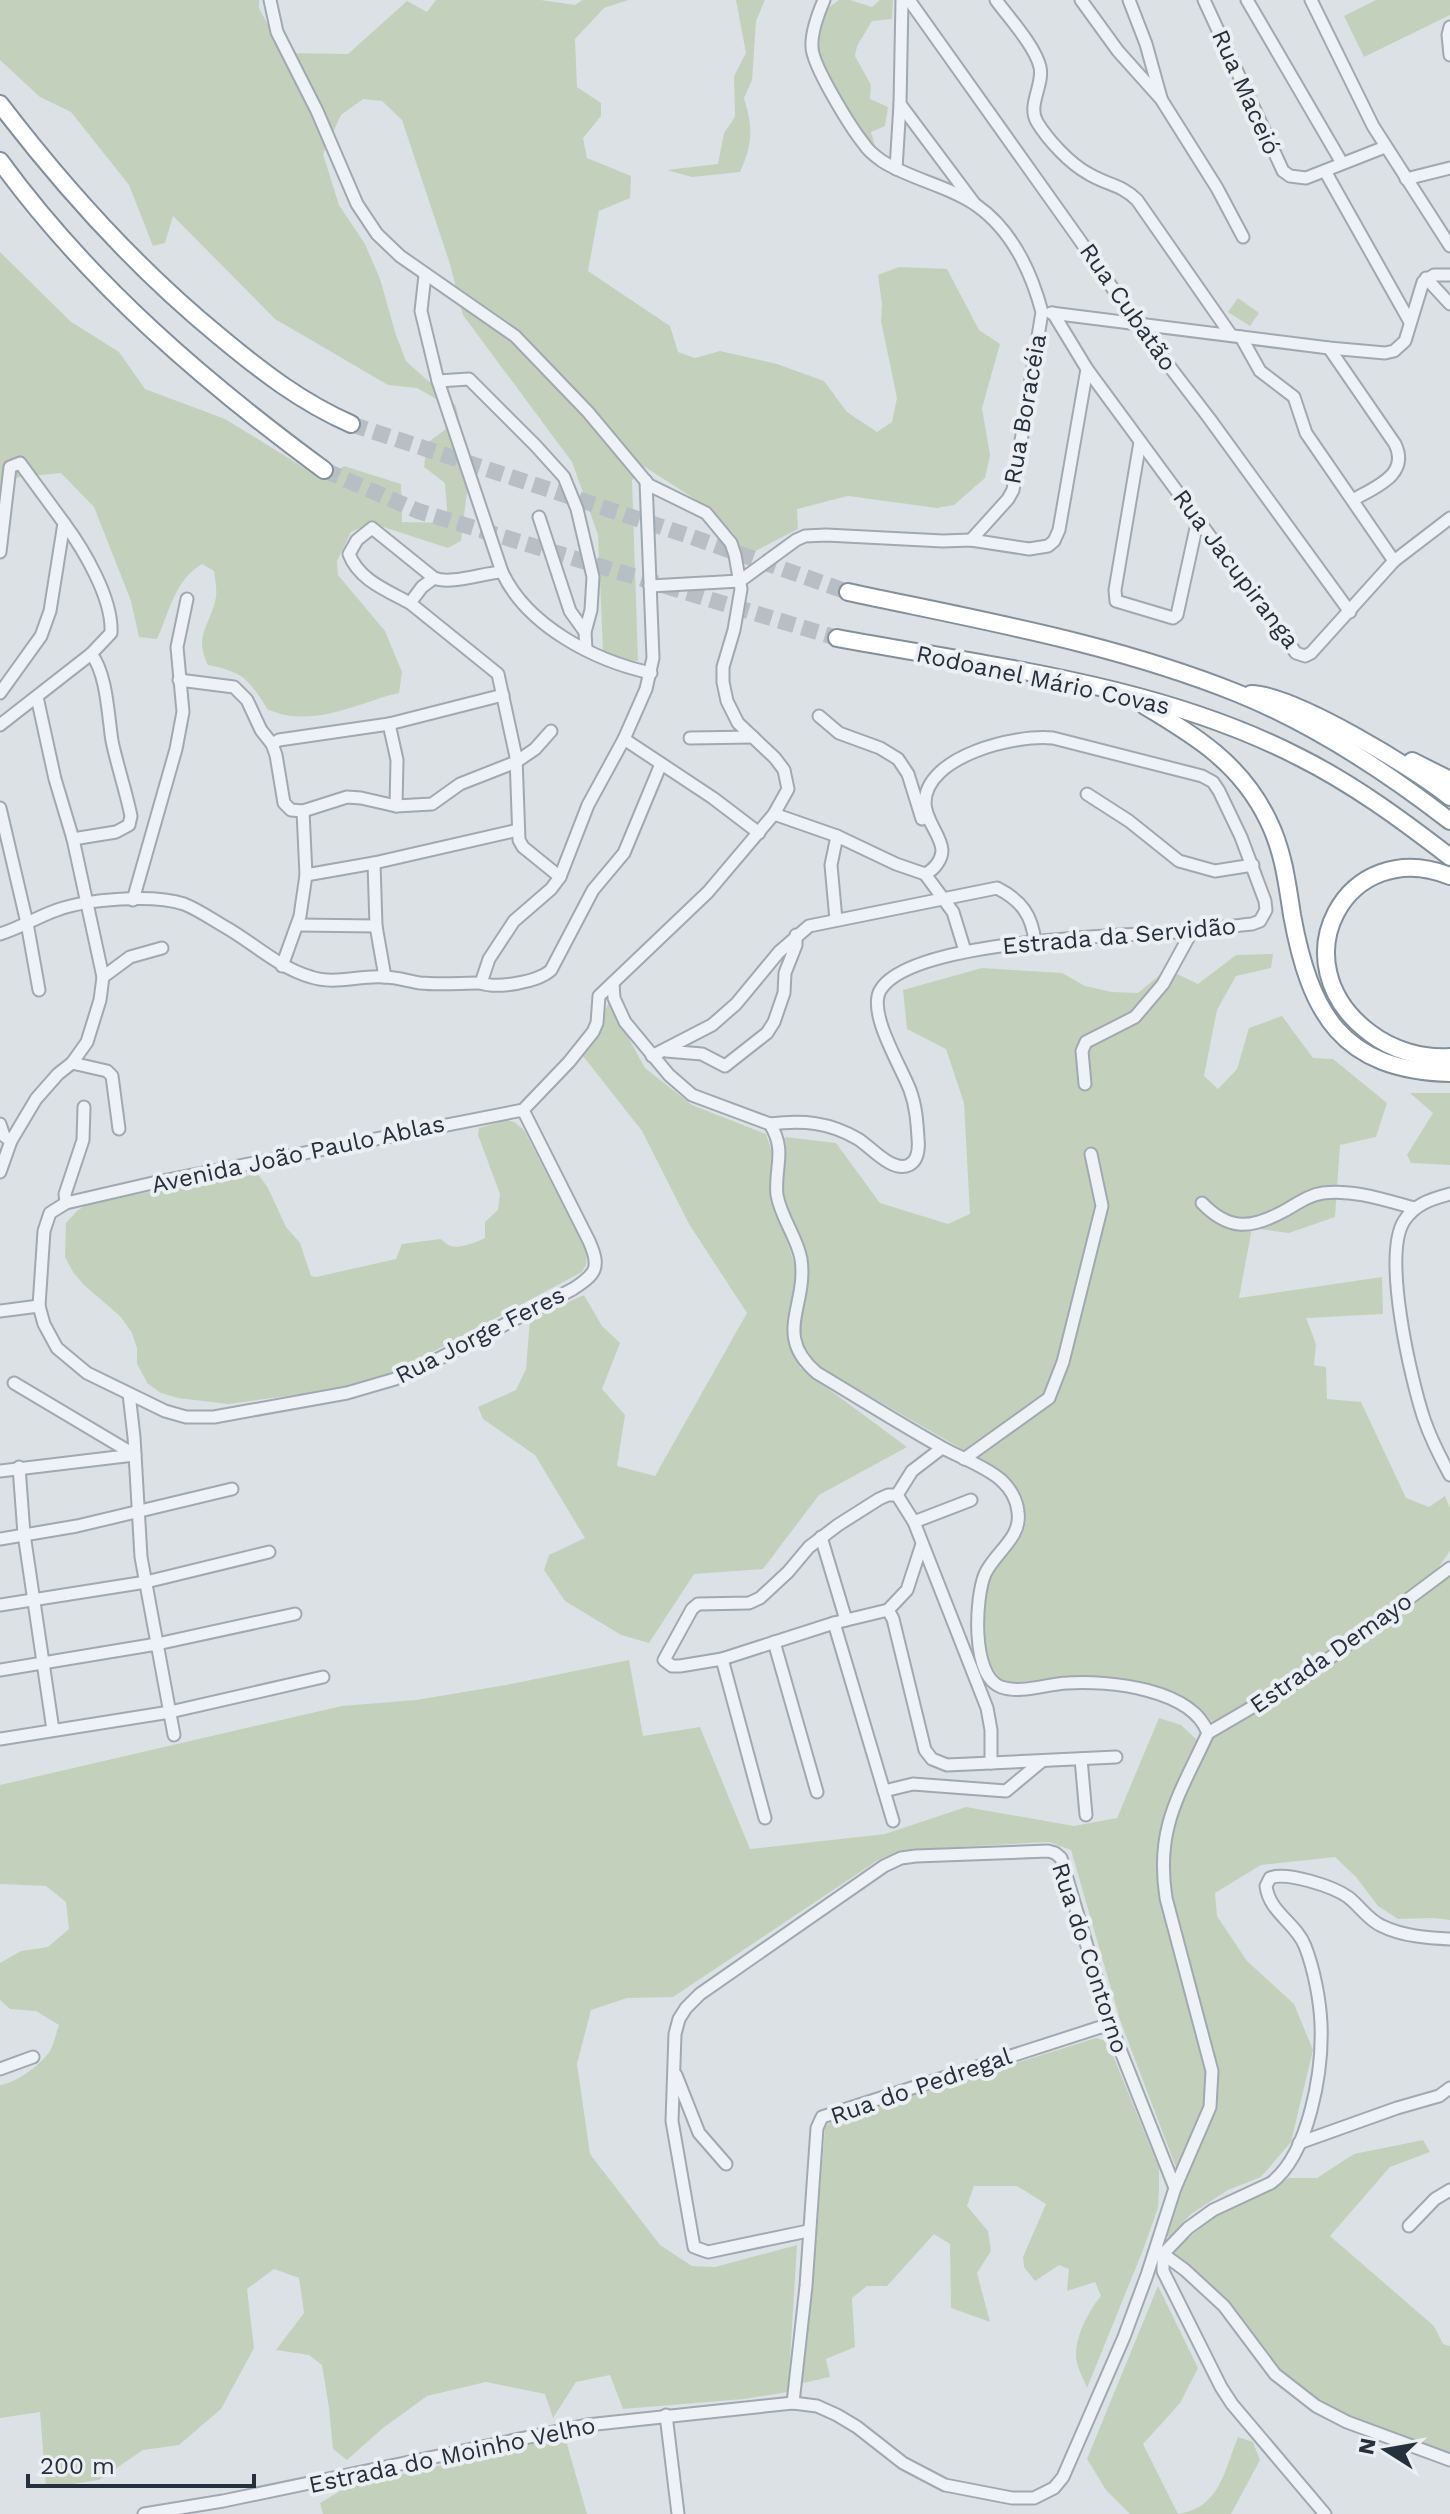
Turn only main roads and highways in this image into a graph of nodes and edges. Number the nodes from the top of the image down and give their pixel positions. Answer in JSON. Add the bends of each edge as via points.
{"nodes":[{"id":1,"x":0,"y":104,"type":"edge"},
{"id":2,"x":0,"y":161,"type":"edge"},
{"id":3,"x":351,"y":424,"type":"tunnel mouth"},
{"id":4,"x":324,"y":470,"type":"tunnel mouth"},
{"id":5,"x":848,"y":592,"type":"tunnel mouth"},
{"id":6,"x":837,"y":638,"type":"tunnel mouth"},
{"id":7,"x":1241,"y":694,"type":"junction"},
{"id":8,"x":1131,"y":695,"type":"junction"},
{"id":9,"x":1387,"y":754,"type":"junction"},
{"id":10,"x":1450,"y":780,"type":"edge"},
{"id":11,"x":1450,"y":797,"type":"edge"},
{"id":12,"x":1450,"y":821,"type":"edge"},
{"id":13,"x":1450,"y":857,"type":"edge"},
{"id":14,"x":1450,"y":876,"type":"edge"},
{"id":15,"x":1450,"y":1057,"type":"edge"},
{"id":16,"x":1450,"y":1073,"type":"edge"}],
"edges":[{"from":1,"to":3,"type":"highway","via":[[147,274],[281,386]]},
{"from":2,"to":4,"type":"highway","via":[[96,277],[158,337]]},
{"from":5,"to":7,"type":"highway","name":"Rodoanel Mário Covas","via":[[1041,634]]},
{"from":6,"to":8,"type":"highway","name":"Rodoanel Mário Covas"},
{"from":7,"to":9,"type":"highway","via":[[1273,698]]},
{"from":7,"to":12,"type":"highway","name":"Rodoanel Mário Covas","via":[[1346,747]]},
{"from":8,"to":13,"type":"highway","name":"Rodoanel Mário Covas","via":[[1199,715],[1297,756]]},
{"from":8,"to":16,"type":"highway","via":[[1220,756],[1255,796],[1283,863],[1306,978],[1336,1029],[1375,1058]]},
{"from":9,"to":10,"type":"highway","via":[[1418,762]]},
{"from":9,"to":11,"type":"highway"},
{"from":14,"to":15,"type":"highway","via":[[1403,868],[1362,883],[1338,910],[1325,956],[1333,992],[1365,1030],[1389,1046],[1425,1057]]}]}
